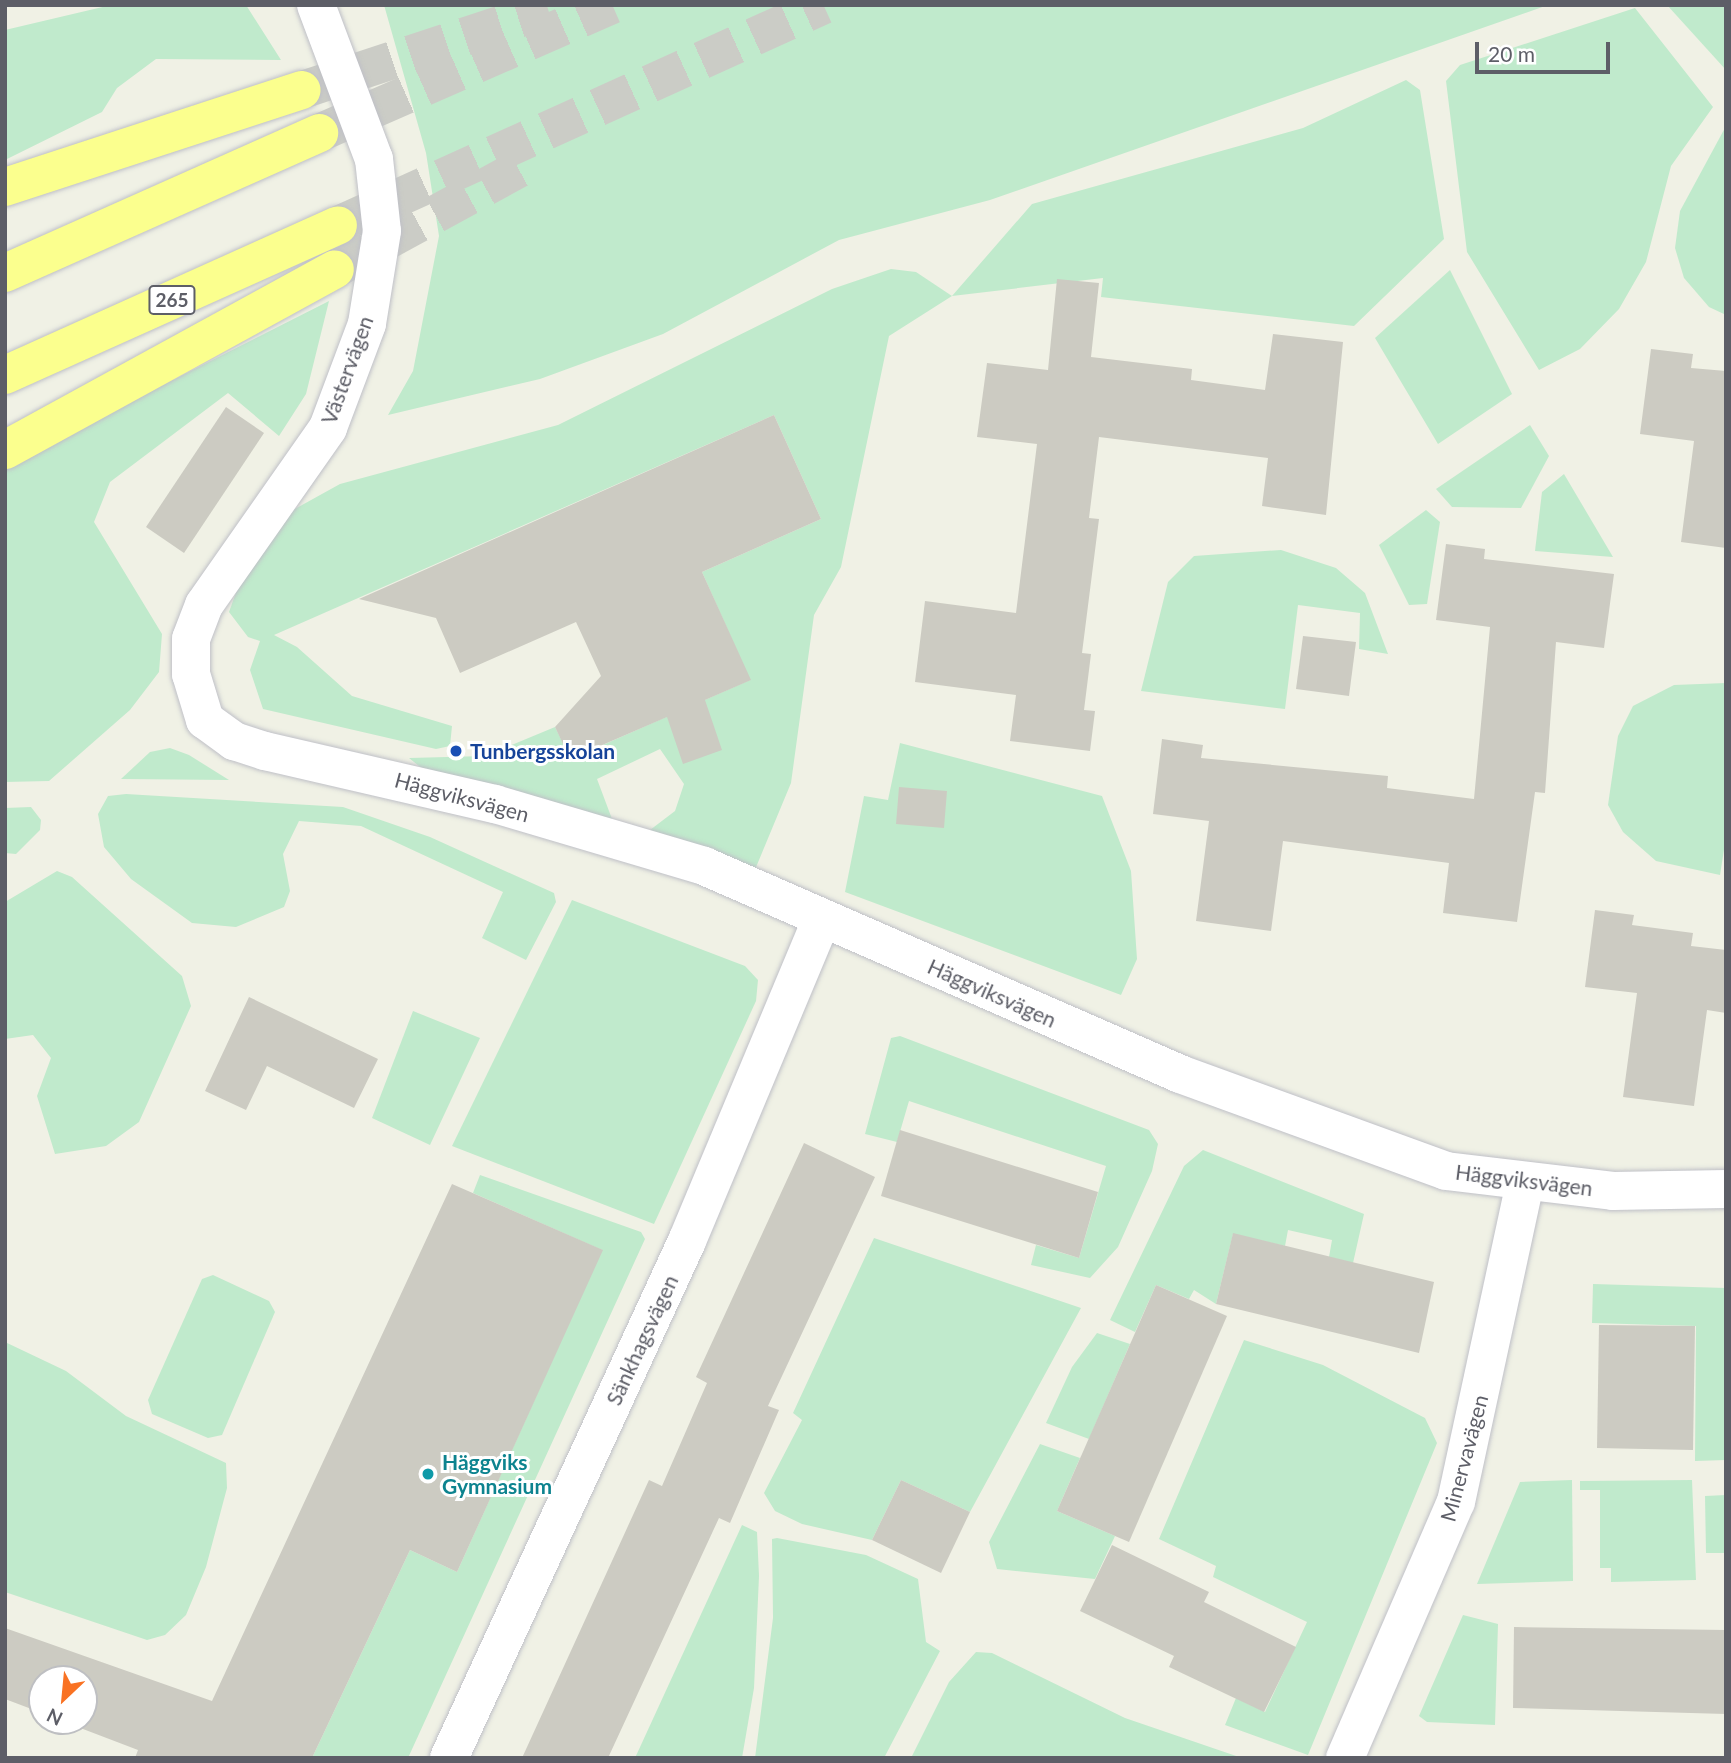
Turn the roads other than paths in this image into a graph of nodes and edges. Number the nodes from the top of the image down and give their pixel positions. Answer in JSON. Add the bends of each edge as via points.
{"nodes":[{"id":1,"x":316,"y":5,"type":"edge"},
{"id":2,"x":302,"y":90,"type":"tunnel mouth"},
{"id":3,"x":319,"y":133,"type":"tunnel mouth"},
{"id":4,"x":5,"y":187,"type":"edge"},
{"id":5,"x":338,"y":225,"type":"tunnel mouth"},
{"id":6,"x":335,"y":270,"type":"tunnel mouth"},
{"id":7,"x":5,"y":273,"type":"edge"},
{"id":8,"x":5,"y":375,"type":"edge"},
{"id":9,"x":5,"y":450,"type":"edge"},
{"id":10,"x":265,"y":751,"type":"joint"},
{"id":11,"x":822,"y":918,"type":"junction"},
{"id":12,"x":1525,"y":1183,"type":"junction"},
{"id":13,"x":1726,"y":1189,"type":"edge"},
{"id":14,"x":449,"y":1758,"type":"edge"},
{"id":15,"x":1345,"y":1758,"type":"edge"}],
"edges":[{"from":1,"to":10,"type":"street","name":"Västervägen","via":[[374,159],[382,231],[367,324],[328,428],[204,605],[191,639],[191,674],[205,720],[234,741]]},
{"from":2,"to":4,"type":"highway"},
{"from":3,"to":7,"type":"highway"},
{"from":5,"to":8,"type":"highway","number":"265"},
{"from":6,"to":9,"type":"highway"},
{"from":10,"to":11,"type":"street","name":"Häggviksvägen","via":[[495,804],[704,866]]},
{"from":11,"to":12,"type":"street","name":"Häggviksvägen","via":[[1180,1074],[1351,1140],[1446,1171]]},
{"from":11,"to":14,"type":"street","name":"Sänkhagsvägen","via":[[687,1241]]},
{"from":12,"to":13,"type":"street","name":"Häggviksvägen","via":[[1613,1191]]},
{"from":12,"to":15,"type":"street","name":"Minervavägen","via":[[1456,1502]]}]}
